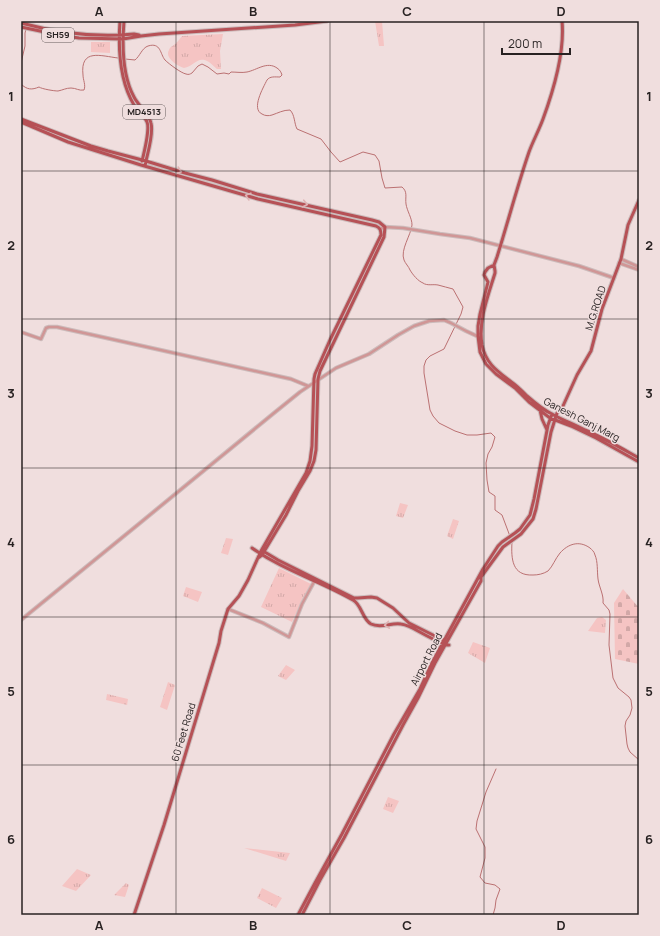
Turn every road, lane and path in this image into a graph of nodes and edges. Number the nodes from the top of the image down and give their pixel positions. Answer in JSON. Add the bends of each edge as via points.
{"nodes":[{"id":1,"x":120,"y":21,"type":"edge"},
{"id":2,"x":124,"y":21,"type":"edge"},
{"id":3,"x":327,"y":21,"type":"edge"},
{"id":4,"x":562,"y":21,"type":"edge"},
{"id":5,"x":21,"y":23,"type":"edge"},
{"id":6,"x":21,"y":27,"type":"edge"},
{"id":7,"x":29,"y":27,"type":"junction"},
{"id":8,"x":121,"y":37,"type":"junction"},
{"id":9,"x":21,"y":119,"type":"edge"},
{"id":10,"x":21,"y":122,"type":"edge"},
{"id":11,"x":144,"y":160,"type":"junction"},
{"id":12,"x":143,"y":166,"type":"junction"},
{"id":13,"x":639,"y":200,"type":"edge"},
{"id":14,"x":385,"y":227,"type":"junction"},
{"id":15,"x":380,"y":229,"type":"junction"},
{"id":16,"x":500,"y":246,"type":"junction"},
{"id":17,"x":621,"y":259,"type":"junction"},
{"id":18,"x":619,"y":263,"type":"junction"},
{"id":19,"x":494,"y":264,"type":"junction"},
{"id":20,"x":639,"y":267,"type":"edge"},
{"id":21,"x":639,"y":270,"type":"edge"},
{"id":22,"x":614,"y":278,"type":"junction"},
{"id":23,"x":21,"y":332,"type":"edge"},
{"id":24,"x":480,"y":337,"type":"junction"},
{"id":25,"x":318,"y":379,"type":"junction"},
{"id":26,"x":314,"y":382,"type":"junction"},
{"id":27,"x":309,"y":386,"type":"junction"},
{"id":28,"x":540,"y":410,"type":"junction"},
{"id":29,"x":556,"y":415,"type":"junction"},
{"id":30,"x":551,"y":416,"type":"junction"},
{"id":31,"x":554,"y":420,"type":"junction"},
{"id":32,"x":547,"y":430,"type":"junction"},
{"id":33,"x":639,"y":458,"type":"edge"},
{"id":34,"x":639,"y":462,"type":"edge"},
{"id":35,"x":517,"y":537,"type":"joint"},
{"id":36,"x":253,"y":549,"type":"dead end"},
{"id":37,"x":261,"y":553,"type":"junction"},
{"id":38,"x":315,"y":580,"type":"junction"},
{"id":39,"x":228,"y":609,"type":"junction"},
{"id":40,"x":21,"y":620,"type":"edge"},
{"id":41,"x":445,"y":643,"type":"junction"},
{"id":42,"x":134,"y":915,"type":"edge"},
{"id":43,"x":298,"y":915,"type":"edge"},
{"id":44,"x":302,"y":915,"type":"edge"}],
"edges":[{"from":1,"to":8,"type":"main road"},
{"from":2,"to":8,"type":"main road"},
{"from":3,"to":8,"type":"main road"},
{"from":4,"to":16,"type":"main road","via":[[563,38],[553,87],[518,184]]},
{"from":5,"to":7,"type":"main road","number":"SH59"},
{"from":6,"to":7,"type":"main road","number":"SH59"},
{"from":7,"to":8,"type":"main road","number":"SH59"},
{"from":8,"to":11,"type":"main road","number":"MD4513","via":[[124,83],[137,110],[147,122]]},
{"from":9,"to":11,"type":"main road","via":[[108,152]]},
{"from":10,"to":12,"type":"main road","via":[[68,142]]},
{"from":11,"to":12,"type":"main road","number":"MD4513"},
{"from":11,"to":14,"type":"main road","one_way":true,"via":[[257,194],[372,220]]},
{"from":15,"to":12,"type":"main road","one_way":true,"via":[[258,199]]},
{"from":13,"to":17,"type":"main road","name":"M.G.ROAD","via":[[628,225]]},
{"from":14,"to":15,"type":"street"},
{"from":14,"to":16,"type":"street","via":[[470,238]]},
{"from":14,"to":25,"type":"main road","via":[[384,237]]},
{"from":15,"to":26,"type":"main road","via":[[381,235],[317,368]]},
{"from":16,"to":19,"type":"main road"},
{"from":16,"to":22,"type":"street"},
{"from":17,"to":18,"type":"main road","name":"M.G.ROAD"},
{"from":17,"to":20,"type":"street"},
{"from":18,"to":21,"type":"street"},
{"from":18,"to":22,"type":"main road","name":"M.G.ROAD"},
{"from":19,"to":24,"type":"main road","name":"Ganesh Ganj Marg","via":[[495,273]]},
{"from":19,"to":24,"type":"main road","via":[[488,268],[484,276],[488,282],[480,314]]},
{"from":22,"to":29,"type":"main road","name":"M.G.ROAD","via":[[602,309],[591,351]]},
{"from":23,"to":27,"type":"street","via":[[41,339],[46,328],[57,327],[291,379]]},
{"from":24,"to":25,"type":"street","via":[[444,320],[429,321],[414,326],[369,354]]},
{"from":24,"to":28,"type":"main road","via":[[480,352],[489,368]]},
{"from":24,"to":30,"type":"main road","name":"Ganesh Ganj Marg","via":[[492,365]]},
{"from":25,"to":26,"type":"street"},
{"from":25,"to":37,"type":"main road","via":[[314,461]]},
{"from":26,"to":27,"type":"street"},
{"from":26,"to":37,"type":"main road","via":[[310,461],[306,473]]},
{"from":27,"to":40,"type":"street"},
{"from":28,"to":30,"type":"main road"},
{"from":28,"to":32,"type":"main road"},
{"from":29,"to":30,"type":"main road"},
{"from":29,"to":31,"type":"main road","name":"M.G.ROAD"},
{"from":29,"to":33,"type":"main road","name":"Ganesh Ganj Marg"},
{"from":30,"to":31,"type":"main road"},
{"from":30,"to":32,"type":"main road","name":"Airport Road"},
{"from":31,"to":34,"type":"main road","via":[[602,441]]},
{"from":31,"to":35,"type":"main road","name":"M.G.ROAD","via":[[536,510],[533,519]]},
{"from":32,"to":41,"type":"main road","name":"Airport Road","via":[[530,515],[520,529],[503,541],[494,552]]},
{"from":35,"to":41,"type":"main road","name":"Airport Road","via":[[504,546],[481,577]]},
{"from":36,"to":37,"type":"main road"},
{"from":37,"to":38,"type":"main road","via":[[280,565]]},
{"from":37,"to":39,"type":"main road","name":"60 Feet Road","via":[[239,596]]},
{"from":38,"to":39,"type":"street","via":[[289,637]]},
{"from":38,"to":41,"type":"main road","via":[[354,598],[377,598],[409,623]]},
{"from":41,"to":38,"type":"main road","one_way":true,"via":[[402,624],[379,626],[369,623],[354,601]]},
{"from":39,"to":42,"type":"main road","name":"60 Feet Road"},
{"from":41,"to":43,"type":"main road","name":"Airport Road"},
{"from":41,"to":44,"type":"main road","name":"Airport Road"}]}
